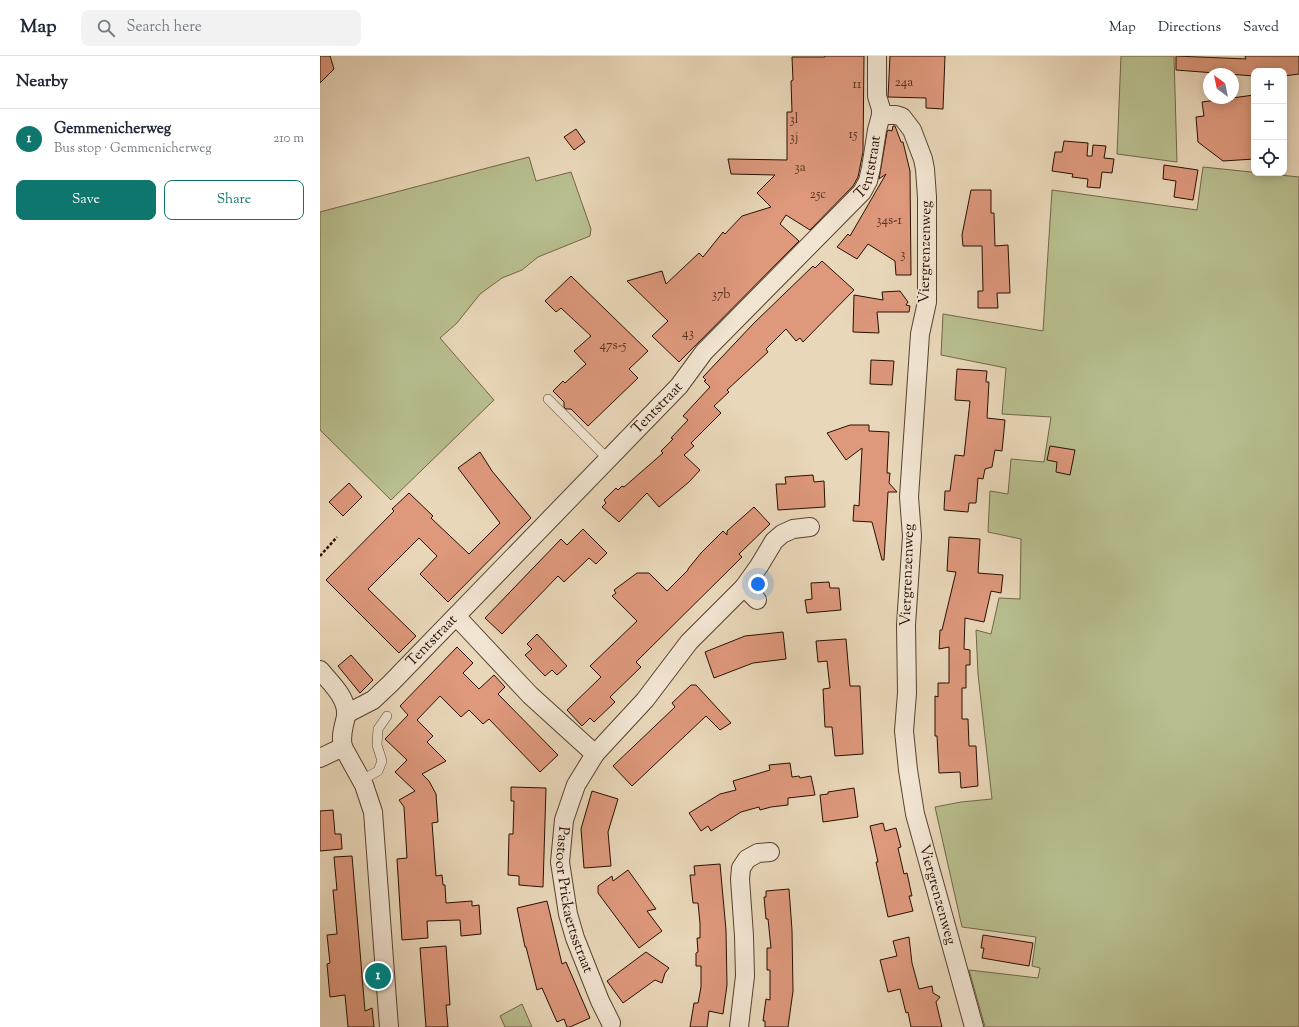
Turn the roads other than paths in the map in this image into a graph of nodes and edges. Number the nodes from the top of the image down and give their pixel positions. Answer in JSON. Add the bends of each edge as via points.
{"nodes":[{"id":1,"x":877,"y":56,"type":"edge"},
{"id":2,"x":881,"y":115,"type":"junction"},
{"id":3,"x":548,"y":399,"type":"dead end"},
{"id":4,"x":608,"y":459,"type":"junction"},
{"id":5,"x":810,"y":527,"type":"dead end"},
{"id":6,"x":744,"y":587,"type":"junction"},
{"id":7,"x":757,"y":600,"type":"dead end"},
{"id":8,"x":456,"y":616,"type":"junction"},
{"id":9,"x":320,"y":670,"type":"edge"},
{"id":10,"x":346,"y":714,"type":"junction"},
{"id":11,"x":387,"y":716,"type":"dead end"},
{"id":12,"x":343,"y":747,"type":"junction"},
{"id":13,"x":596,"y":754,"type":"junction"},
{"id":14,"x":320,"y":758,"type":"edge"},
{"id":15,"x":362,"y":780,"type":"junction"},
{"id":16,"x":770,"y":852,"type":"dead end"},
{"id":17,"x":611,"y":1023,"type":"dead end"},
{"id":18,"x":389,"y":1027,"type":"edge"},
{"id":19,"x":739,"y":1027,"type":"edge"},
{"id":20,"x":974,"y":1027,"type":"edge"}],
"edges":[{"from":1,"to":2,"type":"street","name":"Tentstraat","via":[[877,89]]},
{"from":2,"to":4,"type":"street","name":"Tentstraat","via":[[871,168],[862,192],[704,352],[679,386]]},
{"from":2,"to":20,"type":"street","name":"Viergrenzenweg","via":[[902,117],[912,130],[923,159],[927,197],[927,302],[920,334],[909,497],[912,536],[906,619],[907,693],[904,731],[915,814]]},
{"from":3,"to":4,"type":"lane"},
{"from":4,"to":8,"type":"street","name":"Tentstraat"},
{"from":5,"to":6,"type":"street","name":"Pastoor Prickaertsstraat","via":[[793,529],[774,541]]},
{"from":6,"to":7,"type":"street"},
{"from":6,"to":13,"type":"street","name":"Pastoor Prickaertsstraat","via":[[688,642],[645,700]]},
{"from":8,"to":10,"type":"street","name":"Tentstraat","via":[[378,696]]},
{"from":8,"to":13,"type":"street","via":[[530,695]]},
{"from":9,"to":10,"type":"street","via":[[341,696]]},
{"from":10,"to":12,"type":"street","via":[[341,732]]},
{"from":11,"to":15,"type":"lane","via":[[378,729],[377,745],[382,761],[378,771]]},
{"from":12,"to":14,"type":"street"},
{"from":12,"to":15,"type":"street"},
{"from":13,"to":17,"type":"street","name":"Pastoor Prickaertsstraat","via":[[576,785],[564,820],[560,862],[573,932]]},
{"from":15,"to":18,"type":"street","via":[[373,812]]},
{"from":16,"to":19,"type":"street","via":[[747,859],[740,879],[745,976]]}]}
